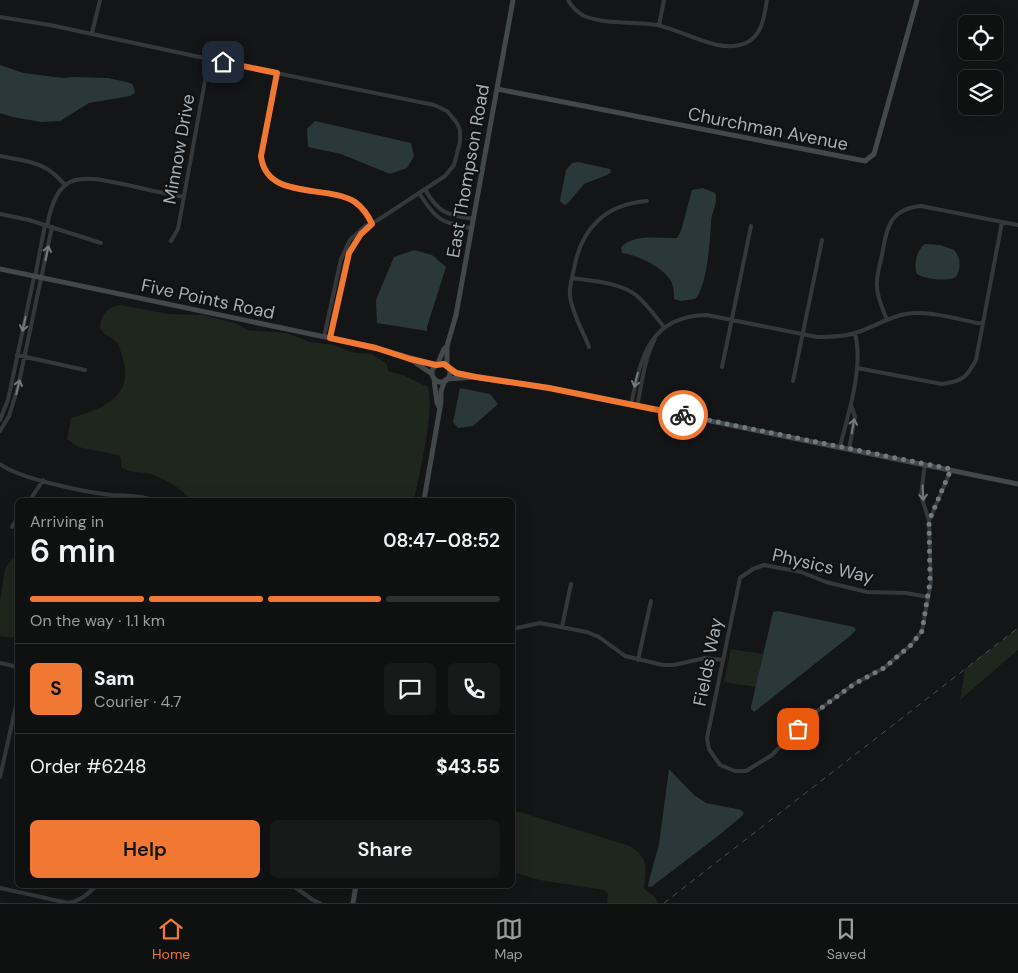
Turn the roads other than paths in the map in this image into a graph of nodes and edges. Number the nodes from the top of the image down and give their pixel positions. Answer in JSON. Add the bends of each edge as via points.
{"nodes":[{"id":1,"x":100,"y":0,"type":"edge"},
{"id":2,"x":513,"y":0,"type":"edge"},
{"id":3,"x":568,"y":0,"type":"edge"},
{"id":4,"x":664,"y":0,"type":"edge"},
{"id":5,"x":767,"y":0,"type":"edge"},
{"id":6,"x":917,"y":0,"type":"edge"},
{"id":7,"x":0,"y":17,"type":"edge"},
{"id":8,"x":658,"y":25,"type":"junction"},
{"id":9,"x":92,"y":33,"type":"junction"},
{"id":10,"x":209,"y":60,"type":"junction"},
{"id":11,"x":277,"y":73,"type":"junction"},
{"id":12,"x":497,"y":89,"type":"junction"},
{"id":13,"x":0,"y":156,"type":"edge"},
{"id":14,"x":267,"y":173,"type":"junction"},
{"id":15,"x":262,"y":176,"type":"dead end"},
{"id":16,"x":65,"y":185,"type":"junction"},
{"id":17,"x":426,"y":189,"type":"junction"},
{"id":18,"x":419,"y":194,"type":"junction"},
{"id":19,"x":184,"y":197,"type":"junction"},
{"id":20,"x":647,"y":201,"type":"dead end"},
{"id":21,"x":438,"y":208,"type":"junction"},
{"id":22,"x":432,"y":212,"type":"junction"},
{"id":23,"x":0,"y":214,"type":"edge"},
{"id":24,"x":472,"y":219,"type":"junction"},
{"id":25,"x":1002,"y":222,"type":"junction"},
{"id":26,"x":372,"y":224,"type":"junction"},
{"id":27,"x":1018,"y":225,"type":"edge"},
{"id":28,"x":48,"y":226,"type":"junction"},
{"id":29,"x":751,"y":226,"type":"dead end"},
{"id":30,"x":471,"y":228,"type":"junction"},
{"id":31,"x":822,"y":240,"type":"dead end"},
{"id":32,"x":171,"y":241,"type":"dead end"},
{"id":33,"x":101,"y":243,"type":"dead end"},
{"id":34,"x":0,"y":269,"type":"edge"},
{"id":35,"x":35,"y":277,"type":"junction"},
{"id":36,"x":42,"y":278,"type":"junction"},
{"id":37,"x":572,"y":278,"type":"junction"},
{"id":38,"x":332,"y":300,"type":"junction"},
{"id":39,"x":338,"y":301,"type":"junction"},
{"id":40,"x":732,"y":320,"type":"junction"},
{"id":41,"x":888,"y":320,"type":"junction"},
{"id":42,"x":983,"y":324,"type":"junction"},
{"id":43,"x":664,"y":327,"type":"junction"},
{"id":44,"x":802,"y":334,"type":"junction"},
{"id":45,"x":855,"y":334,"type":"junction"},
{"id":46,"x":324,"y":337,"type":"junction"},
{"id":47,"x":330,"y":338,"type":"junction"},
{"id":48,"x":447,"y":346,"type":"junction"},
{"id":49,"x":589,"y":347,"type":"dead end"},
{"id":50,"x":17,"y":356,"type":"junction"},
{"id":51,"x":25,"y":357,"type":"junction"},
{"id":52,"x":410,"y":359,"type":"junction"},
{"id":53,"x":436,"y":365,"type":"junction"},
{"id":54,"x":722,"y":367,"type":"dead end"},
{"id":55,"x":448,"y":368,"type":"junction"},
{"id":56,"x":857,"y":368,"type":"junction"},
{"id":57,"x":85,"y":370,"type":"dead end"},
{"id":58,"x":433,"y":376,"type":"junction"},
{"id":59,"x":476,"y":377,"type":"junction"},
{"id":60,"x":446,"y":380,"type":"junction"},
{"id":61,"x":793,"y":381,"type":"dead end"},
{"id":62,"x":851,"y":403,"type":"junction"},
{"id":63,"x":634,"y":405,"type":"junction"},
{"id":64,"x":439,"y":407,"type":"junction"},
{"id":65,"x":0,"y":420,"type":"edge"},
{"id":66,"x":0,"y":432,"type":"edge"},
{"id":67,"x":840,"y":447,"type":"junction"},
{"id":68,"x":850,"y":449,"type":"junction"},
{"id":69,"x":0,"y":464,"type":"edge"},
{"id":70,"x":925,"y":464,"type":"junction"},
{"id":71,"x":951,"y":469,"type":"junction"},
{"id":72,"x":43,"y":480,"type":"junction"},
{"id":73,"x":1018,"y":484,"type":"edge"},
{"id":74,"x":112,"y":495,"type":"junction"},
{"id":75,"x":31,"y":498,"type":"edge"},
{"id":76,"x":111,"y":498,"type":"edge"},
{"id":77,"x":147,"y":498,"type":"edge"},
{"id":78,"x":424,"y":498,"type":"edge"},
{"id":79,"x":929,"y":521,"type":"junction"},
{"id":80,"x":15,"y":522,"type":"edge"},
{"id":81,"x":12,"y":527,"type":"dead end"},
{"id":82,"x":745,"y":575,"type":"joint"},
{"id":83,"x":570,"y":584,"type":"dead end"},
{"id":84,"x":928,"y":597,"type":"junction"},
{"id":85,"x":651,"y":601,"type":"dead end"},
{"id":86,"x":562,"y":627,"type":"junction"},
{"id":87,"x":515,"y":628,"type":"edge"},
{"id":88,"x":638,"y":660,"type":"junction"},
{"id":89,"x":723,"y":660,"type":"junction"},
{"id":90,"x":0,"y":663,"type":"edge"},
{"id":91,"x":15,"y":666,"type":"edge"},
{"id":92,"x":15,"y":710,"type":"edge"},
{"id":93,"x":0,"y":777,"type":"edge"},
{"id":94,"x":0,"y":888,"type":"edge"},
{"id":95,"x":93,"y":888,"type":"edge"},
{"id":96,"x":296,"y":888,"type":"edge"},
{"id":97,"x":356,"y":888,"type":"edge"},
{"id":98,"x":320,"y":903,"type":"edge"},
{"id":99,"x":353,"y":903,"type":"edge"}],
"edges":[{"from":1,"to":9,"type":"street"},
{"from":2,"to":12,"type":"street","name":"East Thompson Road"},
{"from":3,"to":8,"type":"street","via":[[579,13],[590,18]]},
{"from":4,"to":8,"type":"street"},
{"from":5,"to":8,"type":"street","via":[[757,34],[740,45],[727,46],[700,40]]},
{"from":6,"to":12,"type":"street","name":"Churchman Avenue","via":[[875,150],[871,158],[864,161]]},
{"from":7,"to":9,"type":"street"},
{"from":9,"to":10,"type":"street"},
{"from":10,"to":11,"type":"street"},
{"from":10,"to":19,"type":"street","name":"Minnow Drive"},
{"from":11,"to":14,"type":"street","via":[[261,156]]},
{"from":11,"to":17,"type":"street","via":[[441,107],[447,111],[458,123],[461,137],[454,165],[446,176]]},
{"from":12,"to":24,"type":"street","name":"East Thompson Road"},
{"from":13,"to":16,"type":"street","via":[[41,165],[56,174]]},
{"from":14,"to":15,"type":"street"},
{"from":14,"to":26,"type":"street","via":[[279,184],[348,199],[361,207]]},
{"from":16,"to":19,"type":"street","via":[[77,179],[90,178]]},
{"from":16,"to":28,"type":"street","via":[[54,198]]},
{"from":17,"to":18,"type":"street"},
{"from":17,"to":21,"type":"street"},
{"from":18,"to":22,"type":"street"},
{"from":18,"to":26,"type":"street"},
{"from":19,"to":32,"type":"street","name":"Minnow Drive","via":[[178,229]]},
{"from":20,"to":37,"type":"street","via":[[620,206],[591,227],[579,247]]},
{"from":21,"to":22,"type":"street"},
{"from":21,"to":24,"type":"street","via":[[447,214]]},
{"from":22,"to":30,"type":"street","via":[[444,222]]},
{"from":23,"to":28,"type":"street"},
{"from":24,"to":30,"type":"street","name":"East Thompson Road"},
{"from":25,"to":27,"type":"street"},
{"from":25,"to":41,"type":"street","via":[[921,206],[899,212],[887,230],[878,277],[878,298]]},
{"from":25,"to":42,"type":"street"},
{"from":26,"to":38,"type":"street","via":[[359,230],[345,248]]},
{"from":26,"to":39,"type":"street","via":[[349,253]]},
{"from":28,"to":33,"type":"street"},
{"from":28,"to":35,"type":"street"},
{"from":36,"to":28,"type":"street","one_way":true},
{"from":29,"to":40,"type":"street"},
{"from":30,"to":48,"type":"street","name":"East Thompson Road","via":[[456,315]]},
{"from":31,"to":44,"type":"street"},
{"from":34,"to":35,"type":"street","name":"Five Points Road"},
{"from":35,"to":36,"type":"street","name":"Five Points Road"},
{"from":35,"to":50,"type":"street","one_way":true},
{"from":36,"to":46,"type":"street","name":"Five Points Road"},
{"from":36,"to":51,"type":"street"},
{"from":37,"to":43,"type":"street","via":[[612,285],[634,294]]},
{"from":37,"to":49,"type":"street","via":[[572,303]]},
{"from":38,"to":39,"type":"street"},
{"from":38,"to":46,"type":"street"},
{"from":39,"to":47,"type":"street"},
{"from":40,"to":43,"type":"street","via":[[692,316]]},
{"from":40,"to":44,"type":"street"},
{"from":40,"to":54,"type":"street"},
{"from":41,"to":42,"type":"street","via":[[909,314],[933,315]]},
{"from":41,"to":45,"type":"street"},
{"from":42,"to":56,"type":"street","via":[[976,360],[967,376],[955,382],[942,384]]},
{"from":43,"to":63,"type":"street","via":[[650,348]]},
{"from":44,"to":45,"type":"street","via":[[832,337]]},
{"from":44,"to":61,"type":"street"},
{"from":45,"to":56,"type":"street"},
{"from":46,"to":47,"type":"street","name":"Five Points Road"},
{"from":47,"to":52,"type":"street","name":"Five Points Road"},
{"from":48,"to":53,"type":"street","name":"East Thompson Road"},
{"from":48,"to":55,"type":"street","name":"East Thompson Road"},
{"from":50,"to":51,"type":"street"},
{"from":50,"to":65,"type":"street","via":[[8,400]]},
{"from":51,"to":57,"type":"street"},
{"from":66,"to":51,"type":"street","one_way":true,"via":[[13,406]]},
{"from":52,"to":53,"type":"street","name":"Five Points Road"},
{"from":52,"to":58,"type":"street","name":"Five Points Road"},
{"from":53,"to":55,"type":"street","via":[[444,364]]},
{"from":53,"to":58,"type":"street"},
{"from":55,"to":59,"type":"street"},
{"from":55,"to":60,"type":"street"},
{"from":56,"to":62,"type":"street"},
{"from":58,"to":60,"type":"street","via":[[439,381]]},
{"from":58,"to":64,"type":"street"},
{"from":59,"to":60,"type":"street"},
{"from":59,"to":63,"type":"street","via":[[543,386]]},
{"from":60,"to":64,"type":"street"},
{"from":62,"to":67,"type":"street"},
{"from":68,"to":62,"type":"street","one_way":true,"via":[[855,417]]},
{"from":63,"to":67,"type":"street"},
{"from":64,"to":78,"type":"street"},
{"from":67,"to":68,"type":"street"},
{"from":68,"to":70,"type":"street"},
{"from":69,"to":72,"type":"street","via":[[16,473]]},
{"from":70,"to":71,"type":"street"},
{"from":70,"to":79,"type":"street","one_way":true,"via":[[921,495]]},
{"from":71,"to":73,"type":"street"},
{"from":71,"to":79,"type":"street"},
{"from":72,"to":74,"type":"street"},
{"from":72,"to":75,"type":"street"},
{"from":74,"to":76,"type":"street"},
{"from":74,"to":77,"type":"street"},
{"from":79,"to":84,"type":"street"},
{"from":80,"to":81,"type":"street"},
{"from":82,"to":84,"type":"street","name":"Physics Way","via":[[764,565],[801,572],[867,592]]},
{"from":82,"to":89,"type":"street","name":"Fields Way","via":[[740,578]]},
{"from":83,"to":86,"type":"street"},
{"from":84,"to":89,"type":"street","name":"Fields Way","via":[[922,631],[911,645],[884,668],[854,684],[809,717],[772,755],[746,771],[725,768],[713,758],[709,749],[707,738]]},
{"from":85,"to":88,"type":"street"},
{"from":86,"to":87,"type":"street","via":[[535,623]]},
{"from":86,"to":88,"type":"street","via":[[594,635],[621,654]]},
{"from":88,"to":89,"type":"street","via":[[669,666],[705,658]]},
{"from":90,"to":91,"type":"street"},
{"from":92,"to":93,"type":"street"},
{"from":94,"to":95,"type":"street","via":[[68,903],[87,895]]},
{"from":96,"to":98,"type":"street"},
{"from":97,"to":99,"type":"street"}]}
